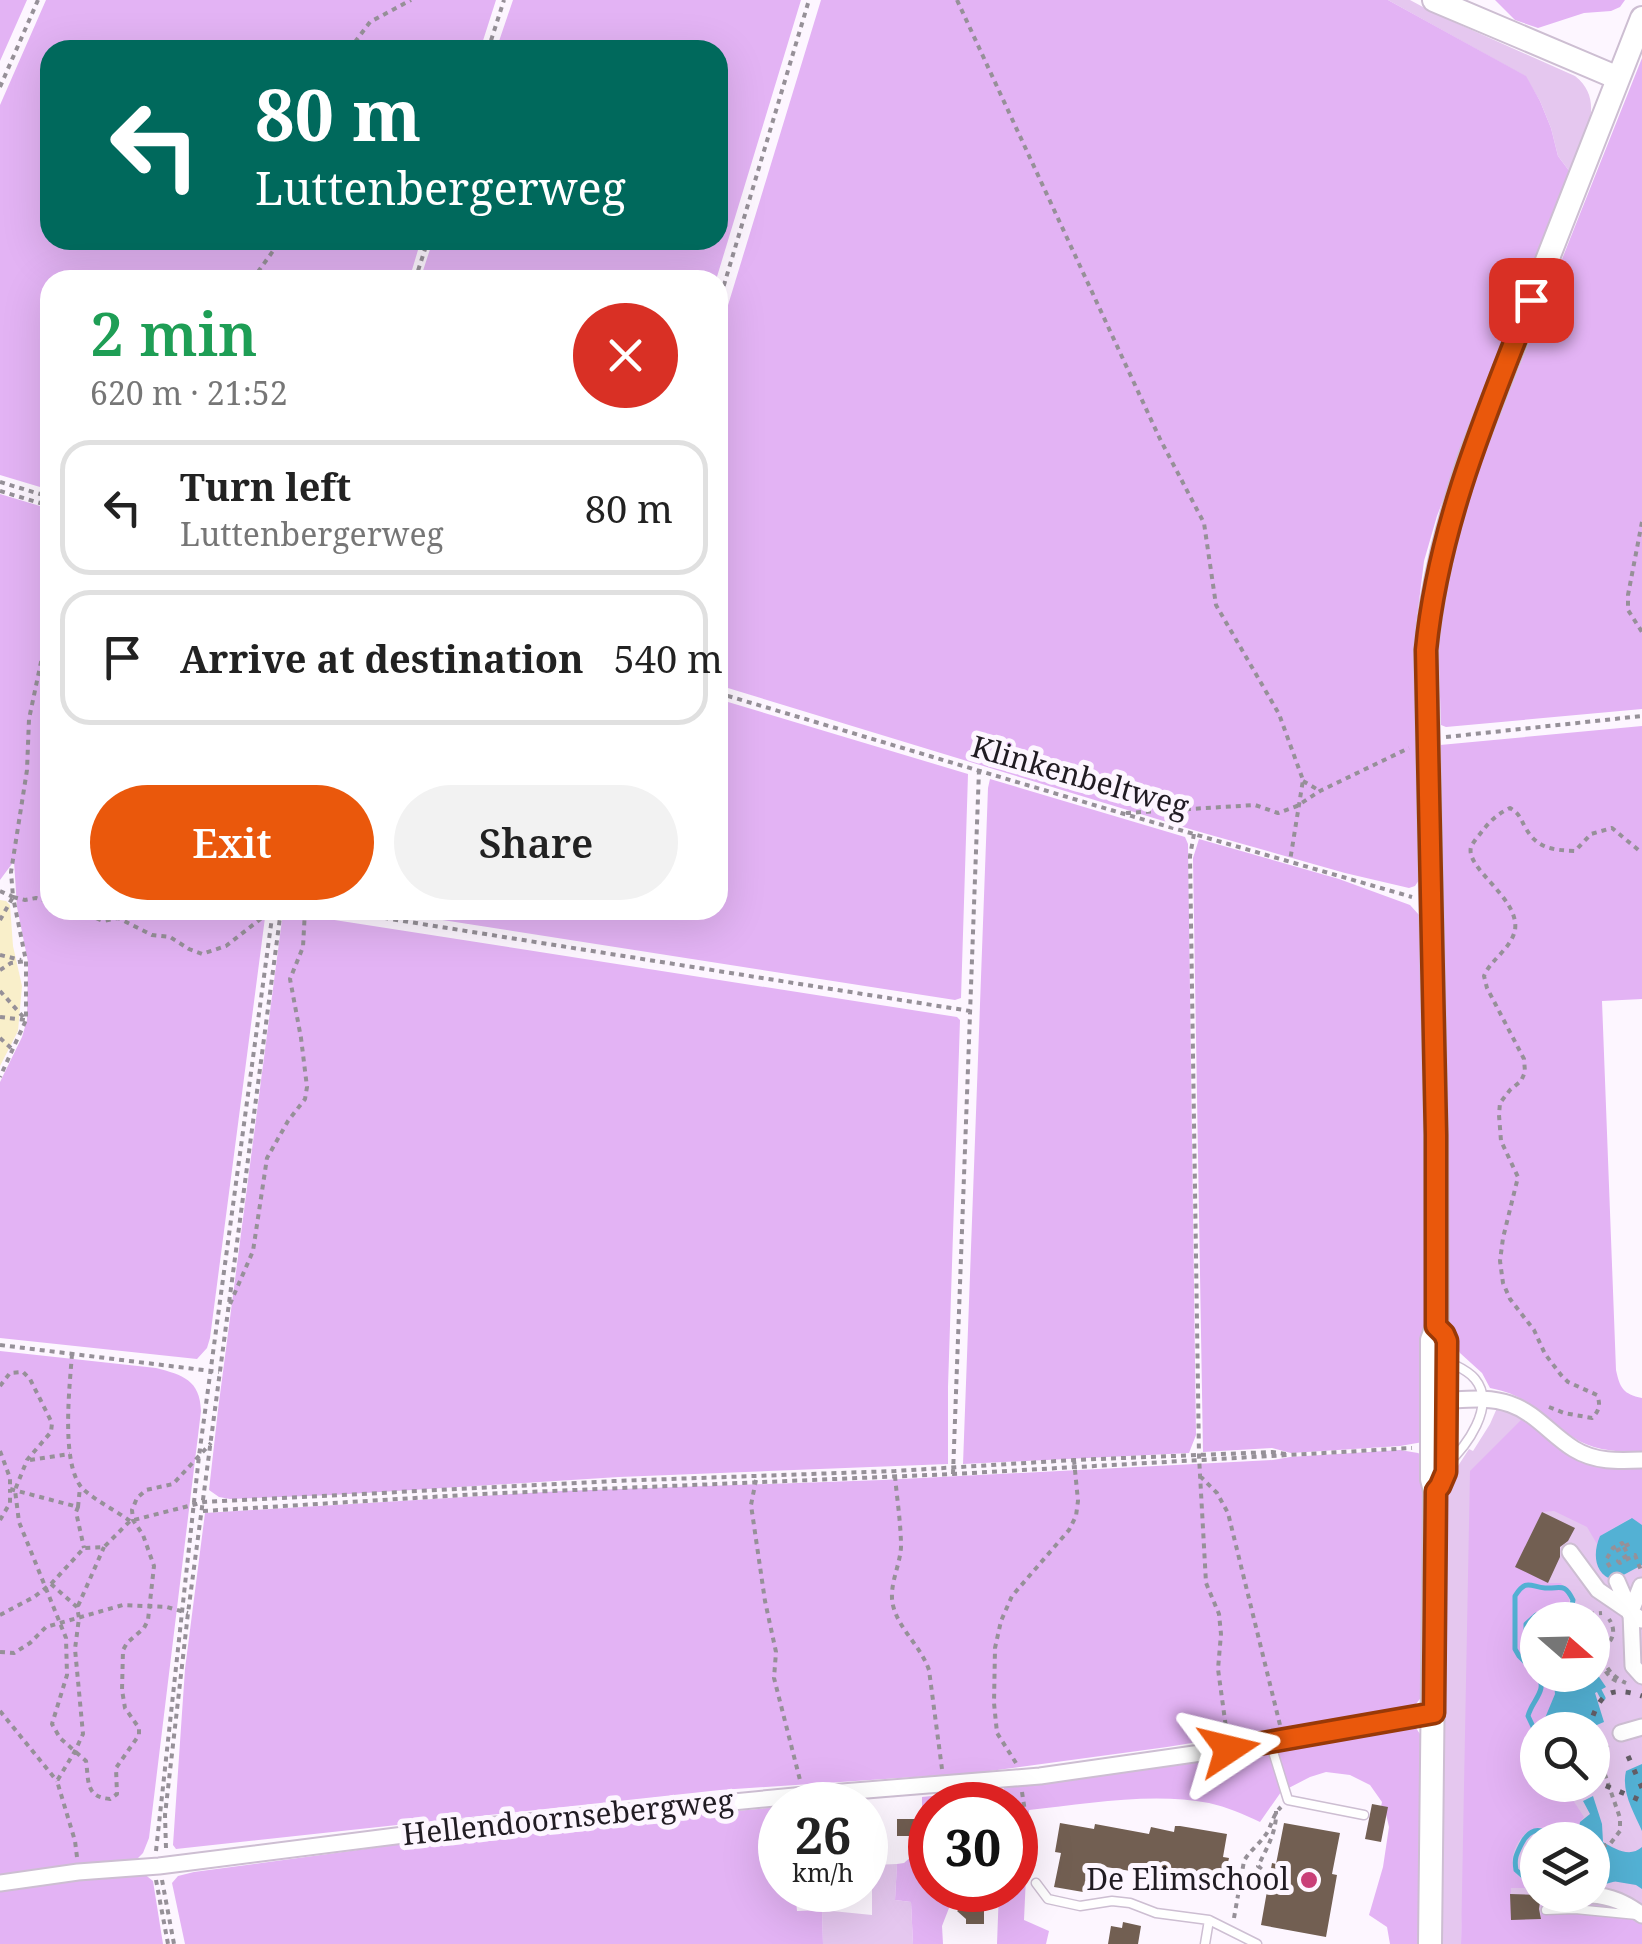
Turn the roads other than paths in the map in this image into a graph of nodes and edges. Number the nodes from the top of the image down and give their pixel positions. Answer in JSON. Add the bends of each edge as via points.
{"nodes":[{"id":1,"x":1434,"y":0,"type":"edge"},
{"id":2,"x":1642,"y":18,"type":"edge"},
{"id":3,"x":1618,"y":78,"type":"junction"},
{"id":4,"x":1436,"y":1326,"type":"junction"},
{"id":5,"x":1447,"y":1361,"type":"junction"},
{"id":6,"x":1482,"y":1399,"type":"junction"},
{"id":7,"x":1440,"y":1401,"type":"junction"},
{"id":8,"x":1439,"y":1456,"type":"junction"},
{"id":9,"x":1642,"y":1460,"type":"edge"},
{"id":10,"x":1570,"y":1552,"type":"dead end"},
{"id":11,"x":1617,"y":1581,"type":"road end"},
{"id":12,"x":1641,"y":1586,"type":"edge"},
{"id":13,"x":1632,"y":1618,"type":"edge"},
{"id":14,"x":1642,"y":1676,"type":"edge"},
{"id":15,"x":1434,"y":1713,"type":"junction"},
{"id":16,"x":1642,"y":1727,"type":"edge"},
{"id":17,"x":1621,"y":1733,"type":"road end"},
{"id":18,"x":1277,"y":1741,"type":"junction"},
{"id":19,"x":1364,"y":1815,"type":"dead end"},
{"id":20,"x":0,"y":1882,"type":"edge"},
{"id":21,"x":1038,"y":1886,"type":"edge"},
{"id":22,"x":1610,"y":1905,"type":"edge"},
{"id":23,"x":1642,"y":1915,"type":"edge"},
{"id":24,"x":1209,"y":1920,"type":"junction"},
{"id":25,"x":1205,"y":1944,"type":"edge"},
{"id":26,"x":1257,"y":1944,"type":"edge"},
{"id":27,"x":1430,"y":1944,"type":"edge"}],
"edges":[{"from":1,"to":3,"type":"street"},
{"from":2,"to":3,"type":"street"},
{"from":3,"to":4,"type":"street","via":[[1470,456],[1447,531],[1428,633]]},
{"from":4,"to":5,"type":"street","via":[[1446,1338]]},
{"from":4,"to":7,"type":"street"},
{"from":5,"to":6,"type":"lane","via":[[1476,1380]]},
{"from":5,"to":7,"type":"street"},
{"from":6,"to":7,"type":"street"},
{"from":6,"to":8,"type":"lane","via":[[1478,1422],[1456,1456]]},
{"from":6,"to":9,"type":"street","via":[[1529,1412],[1583,1453],[1615,1462]]},
{"from":7,"to":8,"type":"street"},
{"from":8,"to":15,"type":"street","via":[[1432,1479]]},
{"from":10,"to":13,"type":"street","via":[[1598,1590]]},
{"from":11,"to":13,"type":"street"},
{"from":12,"to":13,"type":"street"},
{"from":13,"to":14,"type":"street","via":[[1633,1666]]},
{"from":15,"to":18,"type":"street","name":"Hellendoornsebergweg"},
{"from":15,"to":27,"type":"street"},
{"from":16,"to":17,"type":"street"},
{"from":18,"to":19,"type":"lane","via":[[1288,1800]]},
{"from":18,"to":20,"type":"street","name":"Hellendoornsebergweg","via":[[1020,1778],[442,1830]]},
{"from":21,"to":24,"type":"lane","via":[[1048,1899],[1080,1906],[1112,1901]]},
{"from":22,"to":23,"type":"street","via":[[1630,1906]]},
{"from":24,"to":25,"type":"lane"},
{"from":24,"to":26,"type":"lane"}]}
